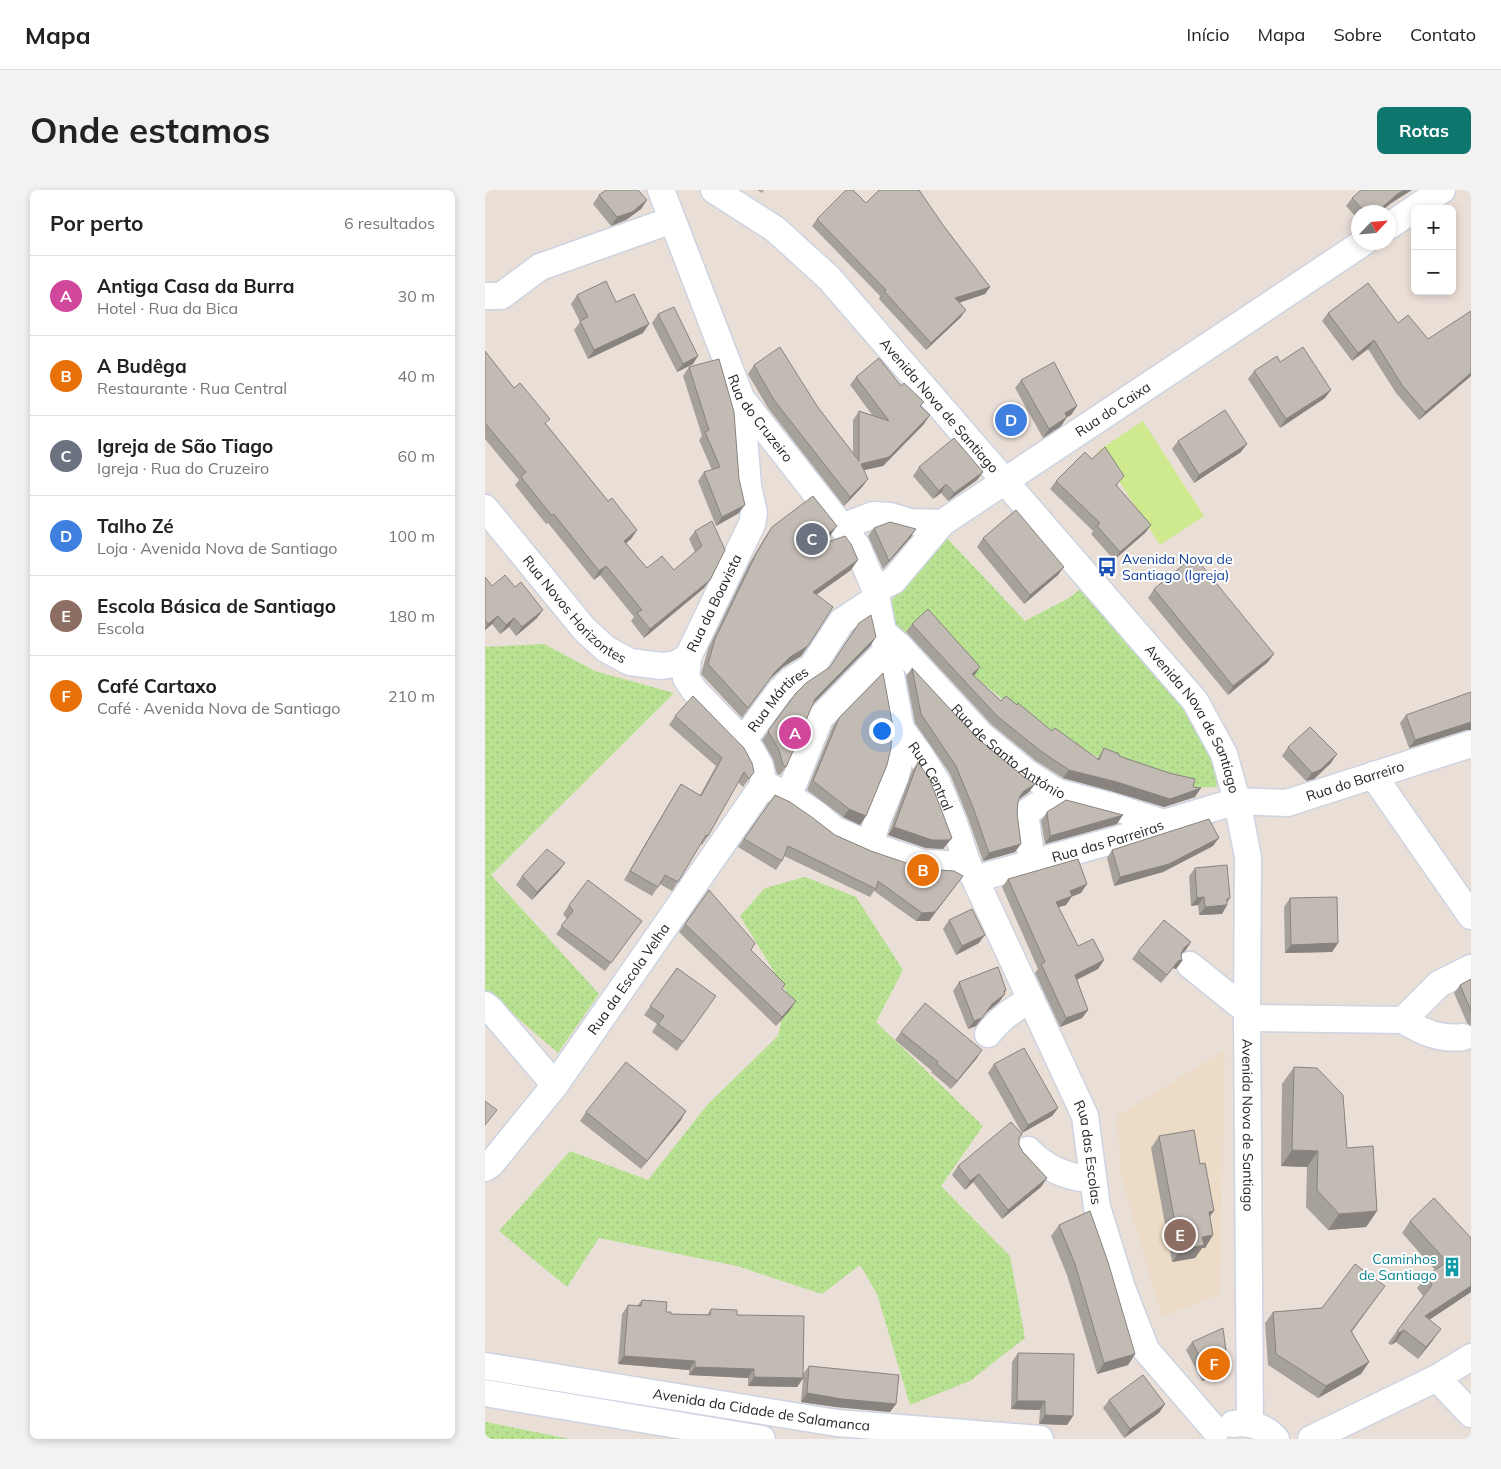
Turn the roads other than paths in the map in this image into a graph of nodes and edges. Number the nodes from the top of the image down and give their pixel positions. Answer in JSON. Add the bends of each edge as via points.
{"nodes":[{"id":1,"x":661,"y":190,"type":"edge"},
{"id":2,"x":714,"y":190,"type":"edge"},
{"id":3,"x":1442,"y":190,"type":"edge"},
{"id":4,"x":672,"y":220,"type":"junction"},
{"id":5,"x":1396,"y":221,"type":"edge"},
{"id":6,"x":1352,"y":250,"type":"edge"},
{"id":7,"x":485,"y":296,"type":"edge"},
{"id":8,"x":741,"y":398,"type":"junction"},
{"id":9,"x":1006,"y":481,"type":"junction"},
{"id":10,"x":485,"y":508,"type":"edge"},
{"id":11,"x":941,"y":523,"type":"junction"},
{"id":12,"x":842,"y":527,"type":"junction"},
{"id":13,"x":876,"y":593,"type":"junction"},
{"id":14,"x":884,"y":641,"type":"junction"},
{"id":15,"x":688,"y":657,"type":"junction"},
{"id":16,"x":901,"y":729,"type":"junction"},
{"id":17,"x":743,"y":741,"type":"junction"},
{"id":18,"x":1471,"y":744,"type":"edge"},
{"id":19,"x":1373,"y":775,"type":"junction"},
{"id":20,"x":774,"y":789,"type":"junction"},
{"id":21,"x":1057,"y":792,"type":"junction"},
{"id":22,"x":1237,"y":801,"type":"junction"},
{"id":23,"x":1164,"y":823,"type":"junction"},
{"id":24,"x":870,"y":845,"type":"junction"},
{"id":25,"x":1032,"y":863,"type":"junction"},
{"id":26,"x":972,"y":872,"type":"junction"},
{"id":27,"x":1471,"y":916,"type":"edge"},
{"id":28,"x":1190,"y":965,"type":"dead end"},
{"id":29,"x":1471,"y":968,"type":"edge"},
{"id":30,"x":1031,"y":999,"type":"junction"},
{"id":31,"x":485,"y":1005,"type":"edge"},
{"id":32,"x":1247,"y":1014,"type":"junction"},
{"id":33,"x":1403,"y":1020,"type":"junction"},
{"id":34,"x":988,"y":1034,"type":"dead end"},
{"id":35,"x":1463,"y":1037,"type":"dead end"},
{"id":36,"x":555,"y":1085,"type":"junction"},
{"id":37,"x":1028,"y":1150,"type":"dead end"},
{"id":38,"x":485,"y":1168,"type":"edge"},
{"id":39,"x":1093,"y":1180,"type":"junction"},
{"id":40,"x":1471,"y":1357,"type":"edge"},
{"id":41,"x":485,"y":1366,"type":"edge"},
{"id":42,"x":1437,"y":1378,"type":"junction"},
{"id":43,"x":485,"y":1393,"type":"edge"},
{"id":44,"x":1471,"y":1414,"type":"edge"},
{"id":45,"x":1250,"y":1424,"type":"junction"},
{"id":46,"x":1209,"y":1437,"type":"edge"},
{"id":47,"x":762,"y":1439,"type":"edge"},
{"id":48,"x":1040,"y":1439,"type":"edge"},
{"id":49,"x":1276,"y":1439,"type":"edge"},
{"id":50,"x":1311,"y":1439,"type":"edge"}],
"edges":[{"from":1,"to":4,"type":"street","name":"Rua do Cruzeiro"},
{"from":2,"to":9,"type":"street","name":"Avenida Nova de Santiago","via":[[775,229],[829,278]]},
{"from":3,"to":5,"type":"street"},
{"from":4,"to":7,"type":"street","via":[[539,268],[501,296]]},
{"from":4,"to":8,"type":"street","name":"Rua do Cruzeiro"},
{"from":6,"to":9,"type":"street","name":"Rua do Caixa"},
{"from":8,"to":12,"type":"street","name":"Rua do Cruzeiro"},
{"from":8,"to":15,"type":"street","name":"Rua da Boavista","via":[[748,486],[754,513],[752,524]]},
{"from":9,"to":11,"type":"street","name":"Rua do Caixa"},
{"from":9,"to":22,"type":"street","name":"Avenida Nova de Santiago","via":[[1195,701],[1224,754]]},
{"from":10,"to":15,"type":"street","name":"Rua Novos Horizontes","via":[[585,630],[606,649],[630,662],[661,666],[676,664]]},
{"from":11,"to":12,"type":"street","via":[[910,522],[873,514]]},
{"from":11,"to":13,"type":"street","name":"Rua do Caixa","via":[[893,582]]},
{"from":12,"to":13,"type":"street","name":"Rua do Cruzeiro","via":[[857,546]]},
{"from":13,"to":14,"type":"street","name":"Rua do Cruzeiro"},
{"from":13,"to":17,"type":"street","name":"Rua Mártires","via":[[842,622],[811,667],[779,692]]},
{"from":14,"to":16,"type":"street","name":"Rua Central"},
{"from":14,"to":20,"type":"street","name":"Rua da Escola Velha","via":[[820,718],[791,788]]},
{"from":14,"to":21,"type":"street","name":"Rua de Santo António","via":[[899,646],[981,735],[1027,773]]},
{"from":15,"to":17,"type":"street","name":"Rua da Boavista","via":[[686,678],[693,690]]},
{"from":16,"to":24,"type":"street","via":[[900,759],[895,778]]},
{"from":16,"to":26,"type":"street","name":"Rua Central","via":[[937,782]]},
{"from":17,"to":20,"type":"street","name":"Rua da Boavista"},
{"from":18,"to":19,"type":"street","name":"Rua do Barreiro"},
{"from":19,"to":22,"type":"street","name":"Rua do Barreiro","via":[[1287,803]]},
{"from":19,"to":27,"type":"street"},
{"from":20,"to":24,"type":"street","name":"Rua das Parreiras","via":[[816,814],[835,830]]},
{"from":20,"to":36,"type":"street","name":"Rua da Escola Velha"},
{"from":21,"to":23,"type":"street","name":"Rua de Santo António"},
{"from":21,"to":25,"type":"street","via":[[1027,812]]},
{"from":22,"to":23,"type":"street","name":"Rua das Parreiras"},
{"from":22,"to":32,"type":"street","name":"Avenida Nova de Santiago","via":[[1248,857]]},
{"from":23,"to":25,"type":"street","name":"Rua das Parreiras"},
{"from":24,"to":26,"type":"street","name":"Rua das Parreiras","via":[[923,863]]},
{"from":25,"to":26,"type":"street","name":"Rua das Parreiras"},
{"from":26,"to":30,"type":"street","name":"Rua das Escolas"},
{"from":28,"to":32,"type":"street"},
{"from":29,"to":33,"type":"street","via":[[1439,984]]},
{"from":30,"to":34,"type":"street","via":[[997,1022]]},
{"from":30,"to":39,"type":"street","name":"Rua das Escolas","via":[[1085,1116]]},
{"from":31,"to":36,"type":"street"},
{"from":32,"to":33,"type":"street"},
{"from":32,"to":45,"type":"street","name":"Avenida Nova de Santiago"},
{"from":33,"to":35,"type":"street","via":[[1421,1031],[1438,1036]]},
{"from":36,"to":38,"type":"street","name":"Rua da Escola Velha"},
{"from":37,"to":39,"type":"street","via":[[1049,1168],[1075,1178]]},
{"from":39,"to":46,"type":"street","name":"Rua das Escolas","via":[[1097,1207],[1122,1288],[1146,1350]]},
{"from":40,"to":42,"type":"street"},
{"from":41,"to":48,"type":"street","name":"Avenida da Cidade de Salamanca","via":[[837,1424]]},
{"from":42,"to":44,"type":"street"},
{"from":42,"to":50,"type":"street"},
{"from":43,"to":47,"type":"street","name":"Avenida da Cidade de Salamanca"},
{"from":45,"to":46,"type":"street","via":[[1227,1425]]},
{"from":45,"to":49,"type":"street"}]}
